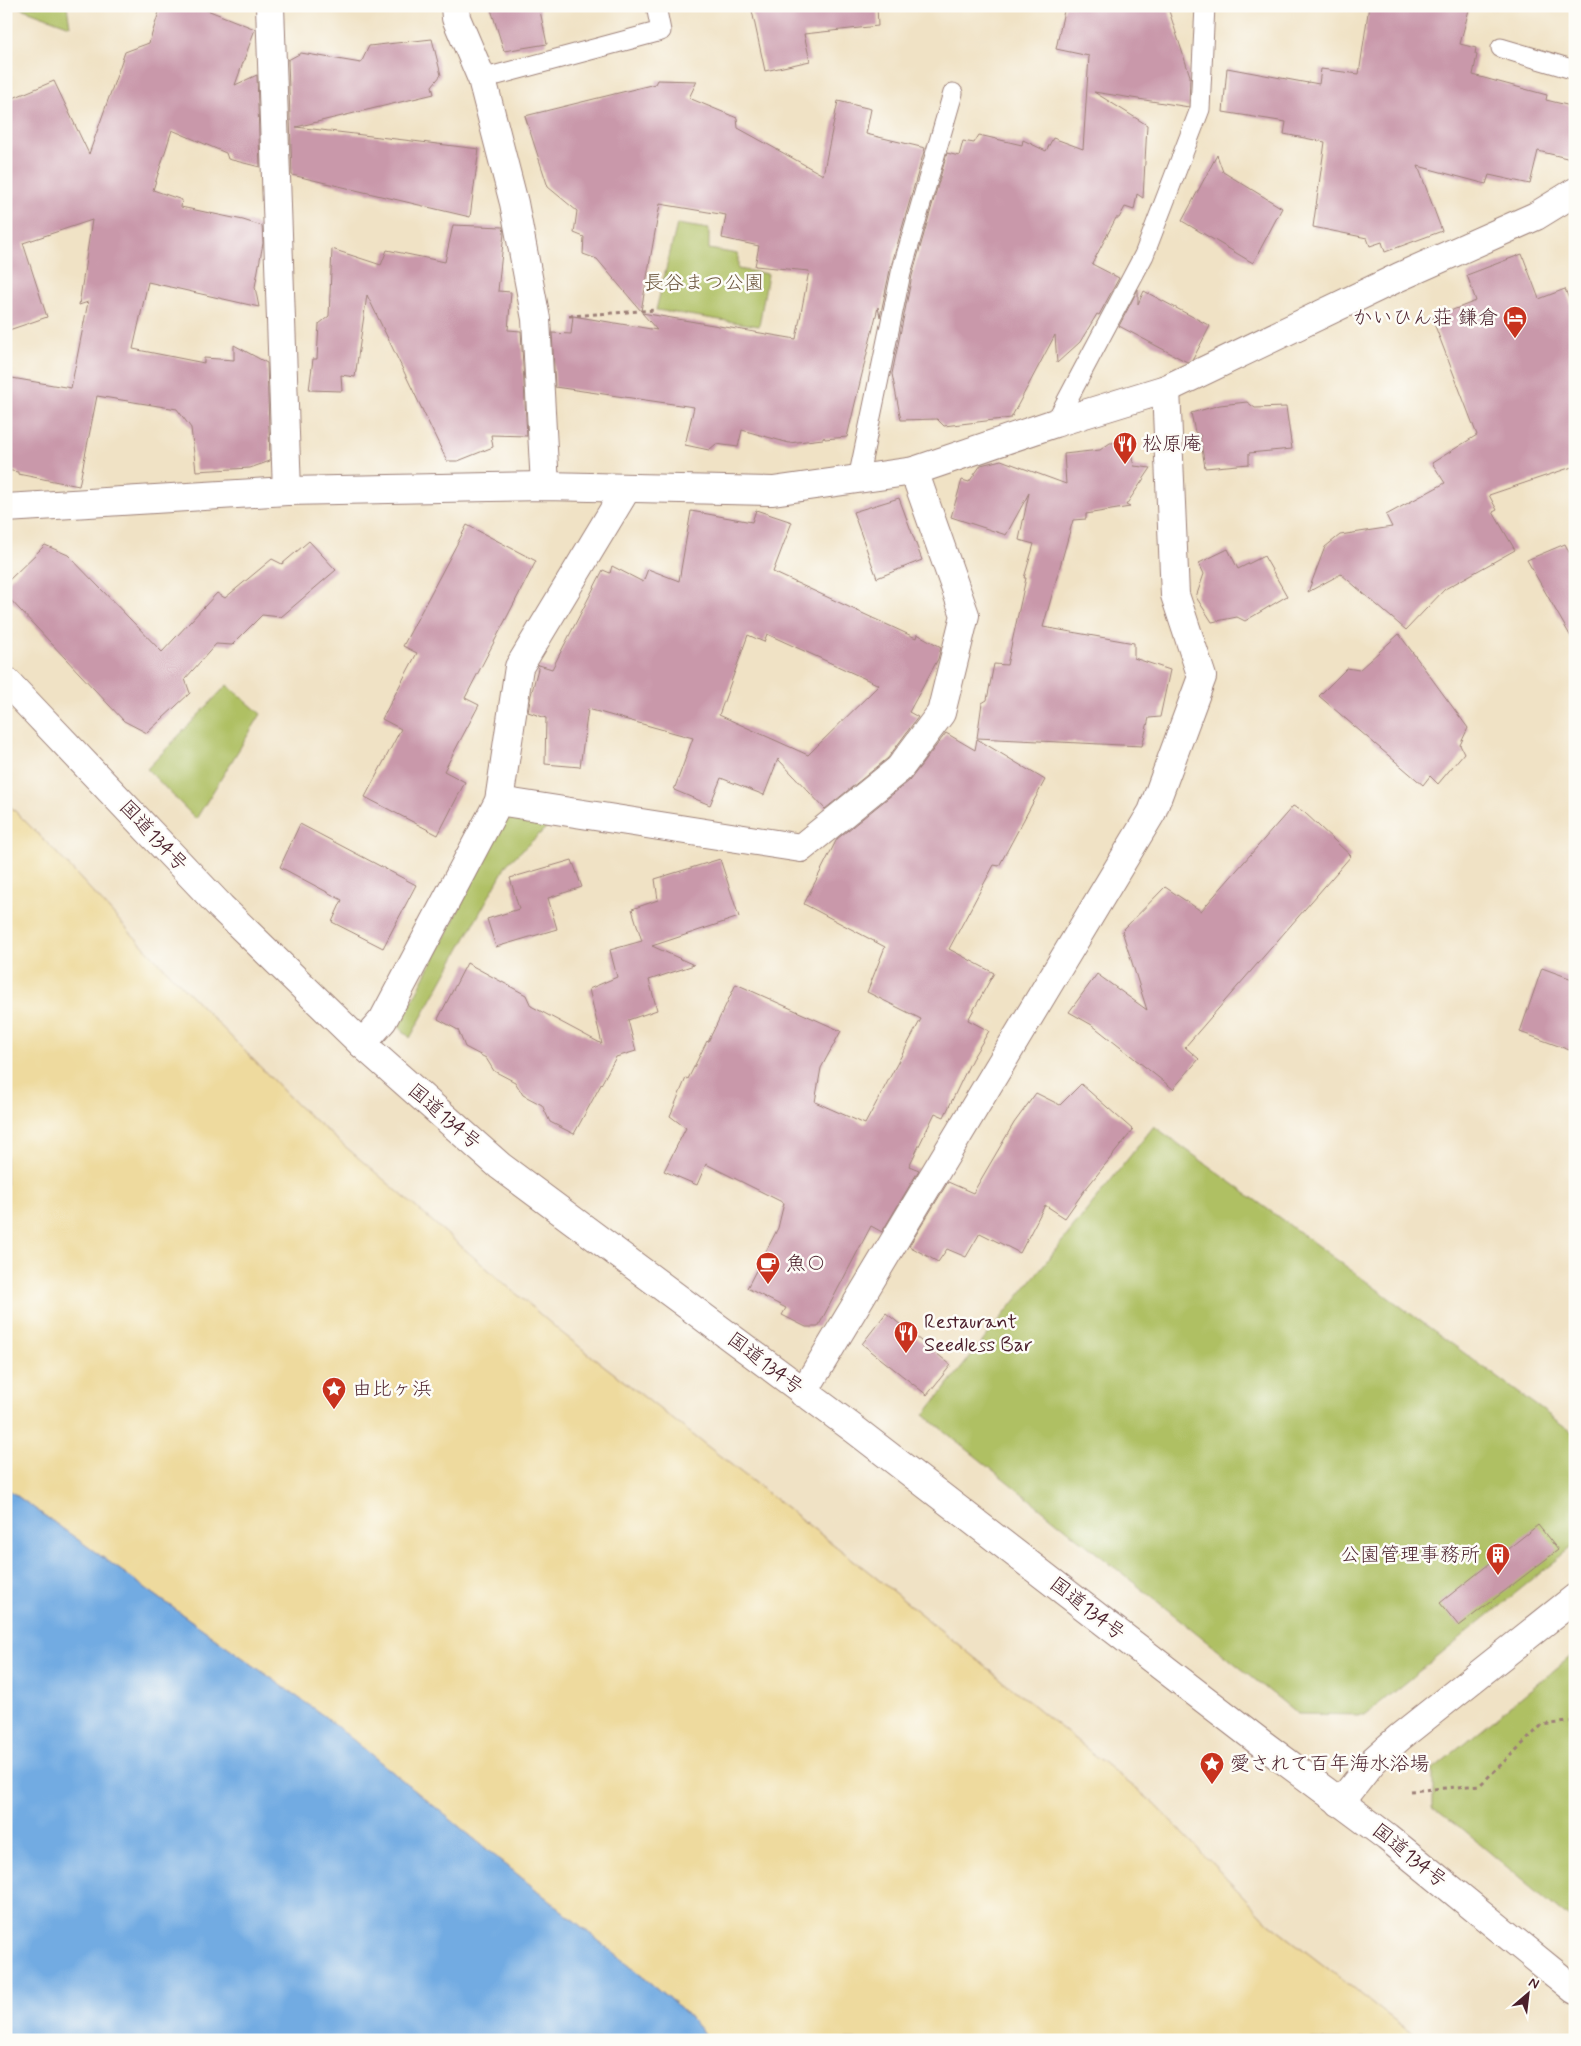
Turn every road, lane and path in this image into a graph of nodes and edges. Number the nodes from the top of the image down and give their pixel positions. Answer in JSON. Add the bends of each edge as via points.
{"nodes":[{"id":1,"x":270,"y":6,"type":"edge"},
{"id":2,"x":455,"y":6,"type":"edge"},
{"id":3,"x":656,"y":6,"type":"edge"},
{"id":4,"x":1205,"y":6,"type":"edge"},
{"id":5,"x":1502,"y":48,"type":"dead end"},
{"id":6,"x":1575,"y":70,"type":"edge"},
{"id":7,"x":482,"y":79,"type":"junction"},
{"id":8,"x":953,"y":93,"type":"dead end"},
{"id":9,"x":1575,"y":192,"type":"edge"},
{"id":10,"x":656,"y":310,"type":"dead end"},
{"id":11,"x":536,"y":319,"type":"junction"},
{"id":12,"x":1166,"y":389,"type":"junction"},
{"id":13,"x":1055,"y":423,"type":"junction"},
{"id":14,"x":914,"y":471,"type":"junction"},
{"id":15,"x":858,"y":480,"type":"junction"},
{"id":16,"x":545,"y":486,"type":"junction"},
{"id":17,"x":627,"y":488,"type":"junction"},
{"id":18,"x":286,"y":491,"type":"junction"},
{"id":19,"x":6,"y":508,"type":"edge"},
{"id":20,"x":6,"y":681,"type":"edge"},
{"id":21,"x":499,"y":801,"type":"junction"},
{"id":22,"x":362,"y":1044,"type":"junction"},
{"id":23,"x":803,"y":1392,"type":"junction"},
{"id":24,"x":1575,"y":1598,"type":"edge"},
{"id":25,"x":1575,"y":1721,"type":"edge"},
{"id":26,"x":1410,"y":1791,"type":"dead end"},
{"id":27,"x":1340,"y":1803,"type":"junction"},
{"id":28,"x":1575,"y":1990,"type":"edge"}],
"edges":[{"from":1,"to":18,"type":"main road"},
{"from":2,"to":7,"type":"main road","via":[[456,18]]},
{"from":3,"to":7,"type":"lane","via":[[661,32]]},
{"from":4,"to":13,"type":"lane","via":[[1200,109],[1144,255]]},
{"from":5,"to":6,"type":"lane"},
{"from":7,"to":11,"type":"main road","via":[[514,203]]},
{"from":8,"to":15,"type":"lane","via":[[901,273]]},
{"from":9,"to":12,"type":"main road","via":[[1536,216],[1399,277]]},
{"from":10,"to":11,"type":"path"},
{"from":11,"to":16,"type":"main road"},
{"from":12,"to":13,"type":"main road"},
{"from":12,"to":23,"type":"main road","via":[[1175,595],[1202,677],[1152,812]]},
{"from":13,"to":14,"type":"main road"},
{"from":14,"to":15,"type":"main road"},
{"from":14,"to":21,"type":"main road","via":[[965,615],[941,713],[899,769],[801,848]]},
{"from":15,"to":17,"type":"main road","via":[[773,491]]},
{"from":16,"to":17,"type":"main road"},
{"from":16,"to":18,"type":"main road"},
{"from":17,"to":21,"type":"main road","via":[[519,668]]},
{"from":18,"to":19,"type":"main road"},
{"from":20,"to":22,"type":"main road","name":"国道134号","via":[[221,907]]},
{"from":21,"to":22,"type":"main road","via":[[383,1020]]},
{"from":22,"to":23,"type":"main road","name":"国道134号","via":[[500,1166]]},
{"from":23,"to":27,"type":"main road","name":"国道134号"},
{"from":24,"to":27,"type":"main road","via":[[1400,1737],[1373,1761]]},
{"from":25,"to":26,"type":"path","via":[[1542,1725],[1480,1785]]},
{"from":27,"to":28,"type":"main road","name":"国道134号","via":[[1387,1837]]}]}
